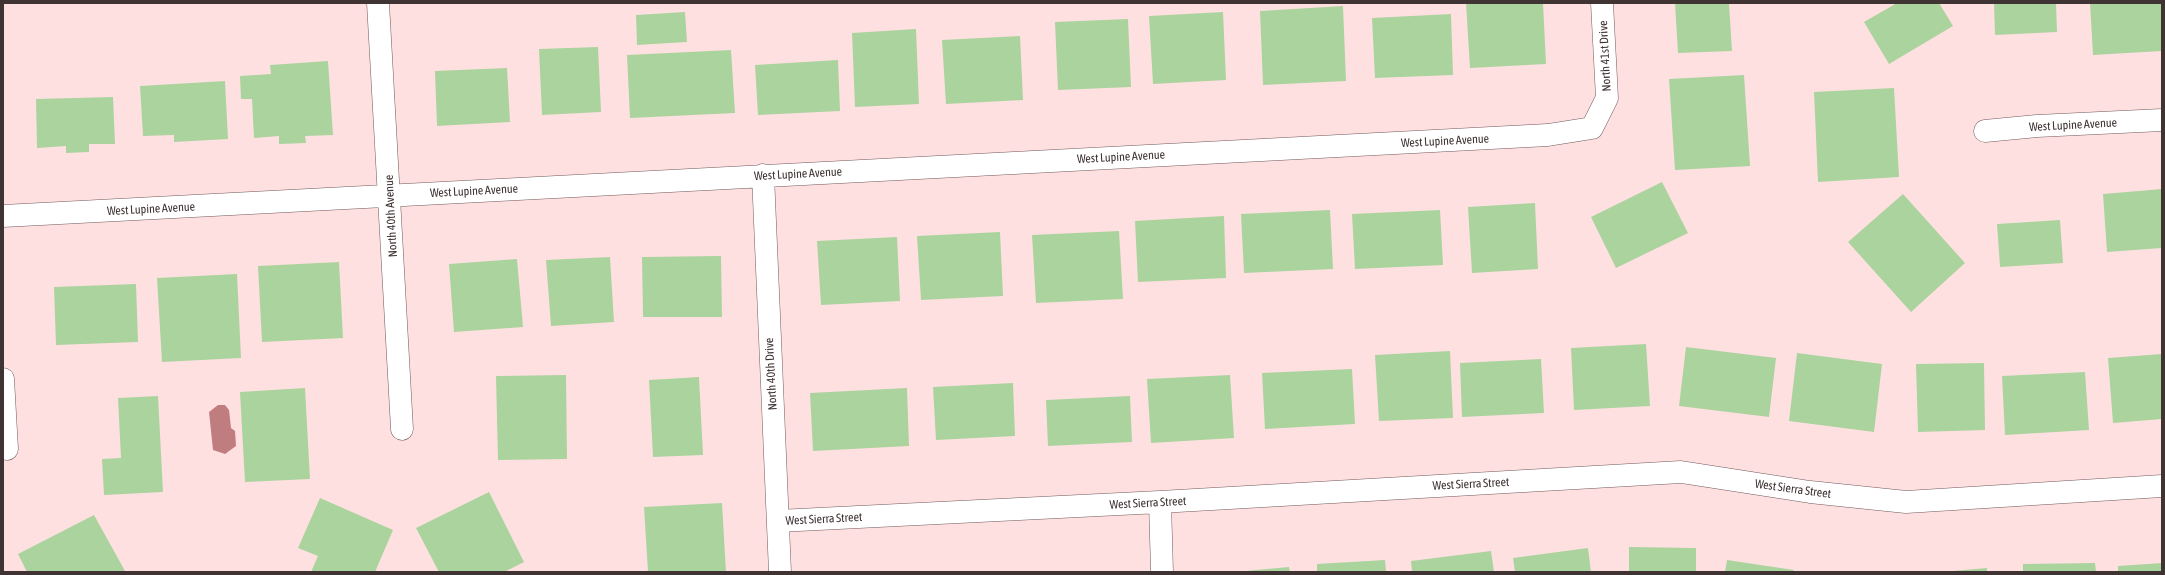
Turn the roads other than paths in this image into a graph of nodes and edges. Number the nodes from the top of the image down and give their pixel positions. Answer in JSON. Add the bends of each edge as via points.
{"nodes":[{"id":1,"x":378,"y":3,"type":"edge"},
{"id":2,"x":1602,"y":3,"type":"edge"},
{"id":3,"x":2162,"y":120,"type":"edge"},
{"id":4,"x":1592,"y":128,"type":"joint"},
{"id":5,"x":1984,"y":131,"type":"dead end"},
{"id":6,"x":763,"y":176,"type":"junction"},
{"id":7,"x":390,"y":196,"type":"junction"},
{"id":8,"x":3,"y":216,"type":"edge"},
{"id":9,"x":3,"y":378,"type":"edge"},
{"id":10,"x":402,"y":430,"type":"dead end"},
{"id":11,"x":7,"y":449,"type":"dead end"},
{"id":12,"x":2162,"y":486,"type":"edge"},
{"id":13,"x":1160,"y":502,"type":"junction"},
{"id":14,"x":778,"y":522,"type":"junction"},
{"id":15,"x":780,"y":572,"type":"edge"},
{"id":16,"x":1162,"y":572,"type":"edge"}],
"edges":[{"from":1,"to":7,"type":"street","name":"North 40th Avenue"},
{"from":2,"to":4,"type":"street","name":"North 41st Drive","via":[[1607,98]]},
{"from":3,"to":5,"type":"street","name":"West Lupine Avenue"},
{"from":4,"to":6,"type":"street","name":"West Lupine Avenue","via":[[1548,135]]},
{"from":6,"to":7,"type":"street","name":"West Lupine Avenue"},
{"from":6,"to":14,"type":"street","name":"North 40th Drive"},
{"from":7,"to":8,"type":"street","name":"West Lupine Avenue"},
{"from":7,"to":10,"type":"street","name":"North 40th Avenue"},
{"from":9,"to":11,"type":"street"},
{"from":12,"to":13,"type":"street","name":"West Sierra Street","via":[[1906,502],[1810,492],[1681,472]]},
{"from":13,"to":14,"type":"street","name":"West Sierra Street"},
{"from":13,"to":16,"type":"street"},
{"from":14,"to":15,"type":"street","name":"North 40th Drive"}]}
